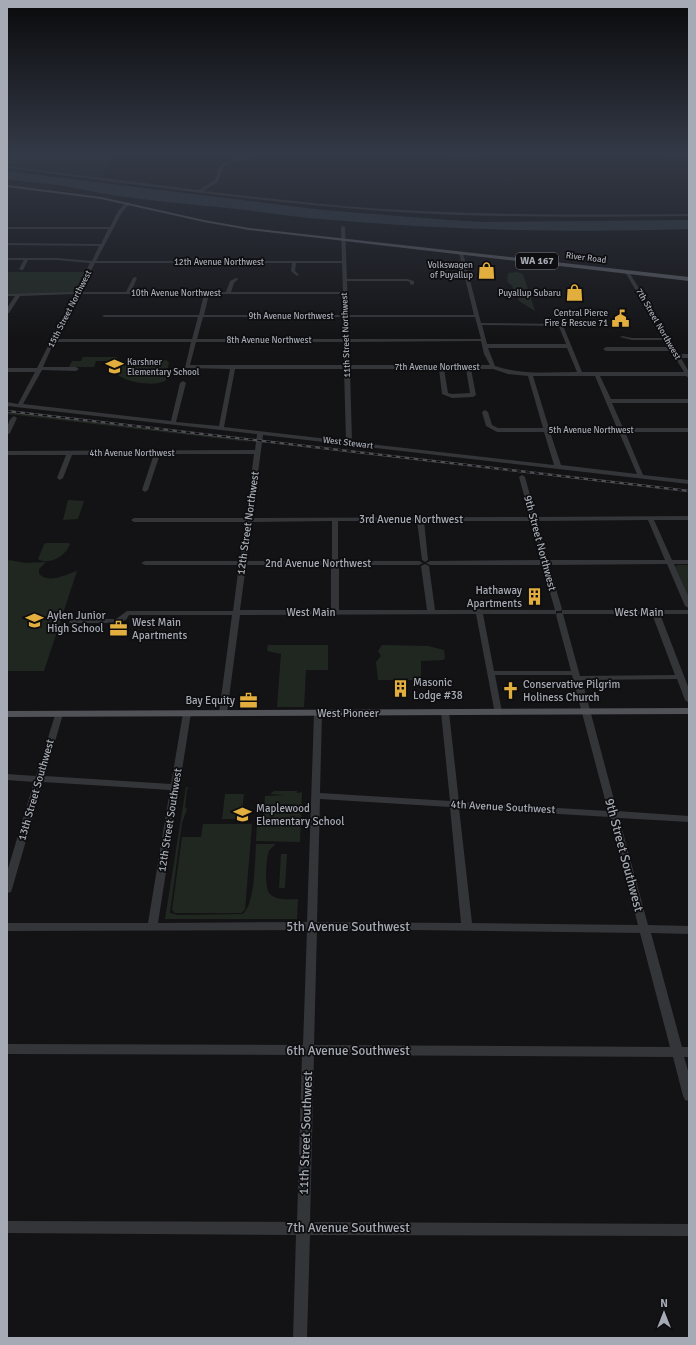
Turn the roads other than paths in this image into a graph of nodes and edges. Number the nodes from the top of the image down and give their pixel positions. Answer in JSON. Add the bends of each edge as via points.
{"nodes":[{"id":1,"x":118,"y":215,"type":"edge"},
{"id":2,"x":182,"y":215,"type":"edge"},
{"id":3,"x":492,"y":215,"type":"edge"},
{"id":4,"x":689,"y":215,"type":"edge"},
{"id":5,"x":343,"y":227,"type":"dead end"},
{"id":6,"x":7,"y":228,"type":"edge"},
{"id":7,"x":111,"y":228,"type":"junction"},
{"id":8,"x":343,"y":239,"type":"junction"},
{"id":9,"x":7,"y":244,"type":"edge"},
{"id":10,"x":102,"y":245,"type":"junction"},
{"id":11,"x":461,"y":253,"type":"junction"},
{"id":12,"x":7,"y":259,"type":"edge"},
{"id":13,"x":27,"y":259,"type":"junction"},
{"id":14,"x":93,"y":262,"type":"junction"},
{"id":15,"x":294,"y":262,"type":"junction"},
{"id":16,"x":344,"y":262,"type":"junction"},
{"id":17,"x":21,"y":269,"type":"dead end"},
{"id":18,"x":627,"y":272,"type":"junction"},
{"id":19,"x":298,"y":275,"type":"dead end"},
{"id":20,"x":134,"y":278,"type":"dead end"},
{"id":21,"x":236,"y":279,"type":"dead end"},
{"id":22,"x":689,"y":279,"type":"edge"},
{"id":23,"x":345,"y":280,"type":"junction"},
{"id":24,"x":412,"y":284,"type":"dead end"},
{"id":25,"x":77,"y":293,"type":"junction"},
{"id":26,"x":128,"y":293,"type":"junction"},
{"id":27,"x":207,"y":293,"type":"junction"},
{"id":28,"x":228,"y":293,"type":"junction"},
{"id":29,"x":345,"y":293,"type":"junction"},
{"id":30,"x":7,"y":295,"type":"edge"},
{"id":31,"x":18,"y":295,"type":"junction"},
{"id":32,"x":7,"y":312,"type":"edge"},
{"id":33,"x":104,"y":316,"type":"dead end"},
{"id":34,"x":201,"y":316,"type":"junction"},
{"id":35,"x":346,"y":316,"type":"junction"},
{"id":36,"x":477,"y":316,"type":"junction"},
{"id":37,"x":479,"y":324,"type":"junction"},
{"id":38,"x":622,"y":337,"type":"dead end"},
{"id":39,"x":667,"y":339,"type":"junction"},
{"id":40,"x":194,"y":340,"type":"junction"},
{"id":41,"x":347,"y":340,"type":"junction"},
{"id":42,"x":483,"y":340,"type":"junction"},
{"id":43,"x":54,"y":341,"type":"junction"},
{"id":44,"x":485,"y":346,"type":"junction"},
{"id":45,"x":569,"y":346,"type":"junction"},
{"id":46,"x":606,"y":349,"type":"dead end"},
{"id":47,"x":673,"y":349,"type":"junction"},
{"id":48,"x":677,"y":356,"type":"junction"},
{"id":49,"x":689,"y":356,"type":"edge"},
{"id":50,"x":348,"y":366,"type":"junction"},
{"id":51,"x":233,"y":367,"type":"junction"},
{"id":52,"x":441,"y":367,"type":"junction"},
{"id":53,"x":468,"y":367,"type":"junction"},
{"id":54,"x":493,"y":367,"type":"junction"},
{"id":55,"x":40,"y":369,"type":"junction"},
{"id":56,"x":76,"y":369,"type":"dead end"},
{"id":57,"x":7,"y":370,"type":"edge"},
{"id":58,"x":530,"y":374,"type":"junction"},
{"id":59,"x":580,"y":374,"type":"junction"},
{"id":60,"x":597,"y":374,"type":"junction"},
{"id":61,"x":688,"y":375,"type":"edge"},
{"id":62,"x":184,"y":383,"type":"dead end"},
{"id":63,"x":608,"y":401,"type":"junction"},
{"id":64,"x":689,"y":401,"type":"edge"},
{"id":65,"x":7,"y":404,"type":"edge"},
{"id":66,"x":19,"y":406,"type":"junction"},
{"id":67,"x":485,"y":412,"type":"dead end"},
{"id":68,"x":14,"y":418,"type":"dead end"},
{"id":69,"x":172,"y":423,"type":"junction"},
{"id":70,"x":222,"y":429,"type":"junction"},
{"id":71,"x":547,"y":430,"type":"junction"},
{"id":72,"x":621,"y":430,"type":"junction"},
{"id":73,"x":689,"y":430,"type":"edge"},
{"id":74,"x":260,"y":432,"type":"junction"},
{"id":75,"x":7,"y":433,"type":"edge"},
{"id":76,"x":349,"y":443,"type":"junction"},
{"id":77,"x":257,"y":452,"type":"junction"},
{"id":78,"x":70,"y":453,"type":"junction"},
{"id":79,"x":157,"y":453,"type":"junction"},
{"id":80,"x":8,"y":454,"type":"edge"},
{"id":81,"x":558,"y":467,"type":"junction"},
{"id":82,"x":522,"y":477,"type":"dead end"},
{"id":83,"x":641,"y":477,"type":"junction"},
{"id":84,"x":60,"y":478,"type":"dead end"},
{"id":85,"x":689,"y":482,"type":"edge"},
{"id":86,"x":145,"y":490,"type":"dead end"},
{"id":87,"x":533,"y":518,"type":"junction"},
{"id":88,"x":650,"y":518,"type":"junction"},
{"id":89,"x":689,"y":518,"type":"edge"},
{"id":90,"x":248,"y":519,"type":"junction"},
{"id":91,"x":335,"y":519,"type":"junction"},
{"id":92,"x":420,"y":519,"type":"junction"},
{"id":93,"x":134,"y":520,"type":"dead end"},
{"id":94,"x":545,"y":562,"type":"junction"},
{"id":95,"x":669,"y":562,"type":"junction"},
{"id":96,"x":689,"y":562,"type":"edge"},
{"id":97,"x":145,"y":563,"type":"dead end"},
{"id":98,"x":242,"y":563,"type":"junction"},
{"id":99,"x":335,"y":563,"type":"junction"},
{"id":100,"x":425,"y":563,"type":"junction"},
{"id":101,"x":689,"y":606,"type":"edge"},
{"id":102,"x":431,"y":611,"type":"junction"},
{"id":103,"x":479,"y":611,"type":"junction"},
{"id":104,"x":236,"y":612,"type":"junction"},
{"id":105,"x":335,"y":612,"type":"junction"},
{"id":106,"x":559,"y":612,"type":"junction"},
{"id":107,"x":655,"y":612,"type":"junction"},
{"id":108,"x":689,"y":612,"type":"edge"},
{"id":109,"x":73,"y":621,"type":"dead end"},
{"id":110,"x":492,"y":673,"type":"junction"},
{"id":111,"x":576,"y":675,"type":"junction"},
{"id":112,"x":680,"y":677,"type":"junction"},
{"id":113,"x":689,"y":700,"type":"edge"},
{"id":114,"x":689,"y":711,"type":"edge"},
{"id":115,"x":445,"y":712,"type":"junction"},
{"id":116,"x":498,"y":712,"type":"junction"},
{"id":117,"x":585,"y":712,"type":"junction"},
{"id":118,"x":188,"y":713,"type":"junction"},
{"id":119,"x":223,"y":713,"type":"junction"},
{"id":120,"x":318,"y":713,"type":"junction"},
{"id":121,"x":7,"y":714,"type":"edge"},
{"id":122,"x":59,"y":714,"type":"junction"},
{"id":123,"x":7,"y":777,"type":"edge"},
{"id":124,"x":40,"y":779,"type":"junction"},
{"id":125,"x":175,"y":787,"type":"junction"},
{"id":126,"x":316,"y":796,"type":"junction"},
{"id":127,"x":454,"y":804,"type":"junction"},
{"id":128,"x":613,"y":814,"type":"junction"},
{"id":129,"x":689,"y":819,"type":"edge"},
{"id":130,"x":7,"y":889,"type":"edge"},
{"id":131,"x":313,"y":926,"type":"junction"},
{"id":132,"x":7,"y":927,"type":"edge"},
{"id":133,"x":152,"y":927,"type":"junction"},
{"id":134,"x":468,"y":927,"type":"junction"},
{"id":135,"x":644,"y":929,"type":"junction"},
{"id":136,"x":689,"y":930,"type":"edge"},
{"id":137,"x":7,"y":1049,"type":"edge"},
{"id":138,"x":308,"y":1051,"type":"junction"},
{"id":139,"x":683,"y":1052,"type":"edge"},
{"id":140,"x":689,"y":1096,"type":"edge"},
{"id":141,"x":7,"y":1227,"type":"edge"},
{"id":142,"x":303,"y":1228,"type":"junction"},
{"id":143,"x":689,"y":1230,"type":"edge"},
{"id":144,"x":300,"y":1338,"type":"edge"}],
"edges":[{"from":1,"to":7,"type":"street","name":"15th Street Northwest"},
{"from":2,"to":8,"type":"main road","name":"River Road","number":"WA 167","via":[[233,226]]},
{"from":3,"to":4,"type":"street"},
{"from":5,"to":8,"type":"street","name":"11th Street Northwest"},
{"from":6,"to":7,"type":"street"},
{"from":7,"to":10,"type":"street","name":"15th Street Northwest"},
{"from":8,"to":11,"type":"main road","name":"River Road","number":"WA 167"},
{"from":8,"to":16,"type":"street","name":"11th Street Northwest"},
{"from":9,"to":10,"type":"street"},
{"from":10,"to":14,"type":"street","name":"15th Street Northwest"},
{"from":11,"to":18,"type":"main road","name":"River Road","number":"WA 167"},
{"from":11,"to":36,"type":"street"},
{"from":12,"to":13,"type":"street","name":"12th Avenue Northwest"},
{"from":13,"to":14,"type":"street","name":"12th Avenue Northwest"},
{"from":13,"to":17,"type":"street"},
{"from":14,"to":15,"type":"street","name":"12th Avenue Northwest"},
{"from":14,"to":25,"type":"street","name":"15th Street Northwest"},
{"from":15,"to":16,"type":"street","name":"12th Avenue Northwest"},
{"from":15,"to":19,"type":"street","via":[[293,271]]},
{"from":16,"to":23,"type":"street","name":"11th Street Northwest"},
{"from":18,"to":22,"type":"main road","name":"River Road","number":"WA 167"},
{"from":18,"to":39,"type":"street","name":"7th Street Northwest"},
{"from":20,"to":26,"type":"street"},
{"from":21,"to":28,"type":"street","via":[[231,283]]},
{"from":23,"to":24,"type":"street","via":[[407,280],[412,281]]},
{"from":23,"to":29,"type":"street","name":"11th Street Northwest"},
{"from":25,"to":26,"type":"street","name":"10th Avenue Northwest"},
{"from":25,"to":31,"type":"street","name":"10th Avenue Northwest"},
{"from":25,"to":43,"type":"street","name":"15th Street Northwest"},
{"from":26,"to":27,"type":"street","name":"10th Avenue Northwest"},
{"from":27,"to":28,"type":"street","name":"10th Avenue Northwest"},
{"from":27,"to":34,"type":"street"},
{"from":28,"to":29,"type":"street","name":"10th Avenue Northwest"},
{"from":29,"to":35,"type":"street","name":"11th Street Northwest"},
{"from":30,"to":31,"type":"street","name":"10th Avenue Northwest"},
{"from":31,"to":32,"type":"street"},
{"from":33,"to":34,"type":"street","name":"9th Avenue Northwest"},
{"from":34,"to":35,"type":"street","name":"9th Avenue Northwest"},
{"from":34,"to":40,"type":"street"},
{"from":35,"to":36,"type":"street","name":"9th Avenue Northwest"},
{"from":35,"to":41,"type":"street","name":"11th Street Northwest"},
{"from":36,"to":37,"type":"street"},
{"from":37,"to":42,"type":"street"},
{"from":37,"to":45,"type":"street","via":[[558,325],[562,328]]},
{"from":38,"to":39,"type":"street"},
{"from":39,"to":47,"type":"street","name":"7th Street Northwest"},
{"from":40,"to":41,"type":"street","name":"8th Avenue Northwest"},
{"from":40,"to":43,"type":"street","name":"8th Avenue Northwest"},
{"from":40,"to":51,"type":"street","name":"7th Avenue Northwest","via":[[187,367]]},
{"from":41,"to":42,"type":"street","name":"8th Avenue Northwest"},
{"from":41,"to":50,"type":"street","name":"11th Street Northwest"},
{"from":42,"to":44,"type":"street"},
{"from":43,"to":55,"type":"street","name":"15th Street Northwest"},
{"from":44,"to":45,"type":"street"},
{"from":44,"to":54,"type":"street"},
{"from":45,"to":59,"type":"street"},
{"from":46,"to":47,"type":"street"},
{"from":47,"to":48,"type":"street","name":"7th Street Northwest"},
{"from":48,"to":49,"type":"street"},
{"from":48,"to":61,"type":"street","name":"7th Street Northwest"},
{"from":50,"to":51,"type":"street","name":"7th Avenue Northwest"},
{"from":50,"to":52,"type":"street","name":"7th Avenue Northwest"},
{"from":50,"to":76,"type":"street","name":"11th Street Northwest"},
{"from":51,"to":70,"type":"street"},
{"from":52,"to":53,"type":"street","name":"7th Avenue Northwest"},
{"from":52,"to":53,"type":"street","via":[[445,394],[452,396],[473,395]]},
{"from":53,"to":54,"type":"street","name":"7th Avenue Northwest"},
{"from":54,"to":58,"type":"street","name":"7th Avenue Northwest","via":[[508,372]]},
{"from":55,"to":56,"type":"street"},
{"from":55,"to":57,"type":"street"},
{"from":55,"to":66,"type":"street","name":"15th Street Northwest"},
{"from":58,"to":59,"type":"street","name":"7th Avenue Northwest"},
{"from":58,"to":71,"type":"street"},
{"from":59,"to":60,"type":"street","name":"7th Avenue Northwest"},
{"from":60,"to":61,"type":"street","name":"7th Avenue Northwest"},
{"from":60,"to":63,"type":"street"},
{"from":62,"to":69,"type":"street"},
{"from":63,"to":64,"type":"street"},
{"from":63,"to":72,"type":"street"},
{"from":65,"to":66,"type":"street","name":"West Stewart"},
{"from":66,"to":69,"type":"street","name":"West Stewart"},
{"from":67,"to":71,"type":"street","name":"5th Avenue Northwest","via":[[488,425],[492,429]]},
{"from":68,"to":75,"type":"street"},
{"from":69,"to":70,"type":"street","name":"West Stewart"},
{"from":70,"to":74,"type":"street","name":"West Stewart"},
{"from":71,"to":72,"type":"street","name":"5th Avenue Northwest"},
{"from":71,"to":81,"type":"street"},
{"from":72,"to":73,"type":"street","name":"5th Avenue Northwest"},
{"from":72,"to":83,"type":"street"},
{"from":74,"to":76,"type":"street","name":"West Stewart"},
{"from":74,"to":77,"type":"street","name":"12th Street Northwest"},
{"from":76,"to":81,"type":"street","name":"West Stewart"},
{"from":77,"to":79,"type":"street","name":"4th Avenue Northwest"},
{"from":77,"to":90,"type":"street","name":"12th Street Northwest"},
{"from":78,"to":79,"type":"street","name":"4th Avenue Northwest"},
{"from":78,"to":80,"type":"street","name":"4th Avenue Northwest"},
{"from":78,"to":84,"type":"street"},
{"from":79,"to":86,"type":"street"},
{"from":81,"to":83,"type":"street","name":"West Stewart"},
{"from":82,"to":87,"type":"street","name":"9th Street Northwest"},
{"from":83,"to":85,"type":"street","name":"West Stewart"},
{"from":87,"to":88,"type":"street","name":"3rd Avenue Northwest"},
{"from":87,"to":92,"type":"street","name":"3rd Avenue Northwest"},
{"from":87,"to":94,"type":"street","name":"9th Street Northwest"},
{"from":88,"to":89,"type":"street","name":"3rd Avenue Northwest"},
{"from":88,"to":95,"type":"street"},
{"from":90,"to":91,"type":"street","name":"3rd Avenue Northwest"},
{"from":90,"to":93,"type":"street","name":"3rd Avenue Northwest"},
{"from":90,"to":98,"type":"street","name":"12th Street Northwest"},
{"from":91,"to":92,"type":"street","name":"3rd Avenue Northwest"},
{"from":91,"to":99,"type":"street"},
{"from":92,"to":100,"type":"street"},
{"from":94,"to":95,"type":"street","name":"2nd Avenue Northwest"},
{"from":94,"to":100,"type":"street","name":"2nd Avenue Northwest"},
{"from":94,"to":106,"type":"street","name":"9th Street Northwest"},
{"from":95,"to":96,"type":"street","name":"2nd Avenue Northwest"},
{"from":95,"to":101,"type":"street"},
{"from":97,"to":98,"type":"street","name":"2nd Avenue Northwest"},
{"from":98,"to":99,"type":"street","name":"2nd Avenue Northwest"},
{"from":98,"to":104,"type":"street","name":"12th Street Northwest"},
{"from":99,"to":100,"type":"street","name":"2nd Avenue Northwest"},
{"from":99,"to":105,"type":"street"},
{"from":100,"to":102,"type":"street"},
{"from":102,"to":103,"type":"street","name":"West Main"},
{"from":102,"to":105,"type":"street","name":"West Main"},
{"from":103,"to":106,"type":"street","name":"West Main"},
{"from":103,"to":110,"type":"street"},
{"from":104,"to":105,"type":"street","name":"West Main"},
{"from":104,"to":109,"type":"street","name":"West Main","via":[[127,613],[117,621]]},
{"from":104,"to":119,"type":"street"},
{"from":106,"to":107,"type":"street","name":"West Main"},
{"from":106,"to":111,"type":"street","name":"9th Street Southwest"},
{"from":107,"to":108,"type":"street","name":"West Main"},
{"from":107,"to":112,"type":"street"},
{"from":110,"to":111,"type":"street"},
{"from":110,"to":116,"type":"street"},
{"from":111,"to":112,"type":"street"},
{"from":111,"to":117,"type":"street","name":"9th Street Southwest"},
{"from":112,"to":113,"type":"street"},
{"from":114,"to":117,"type":"main road","name":"West Pioneer"},
{"from":115,"to":116,"type":"main road","name":"West Pioneer"},
{"from":115,"to":120,"type":"main road","name":"West Pioneer"},
{"from":115,"to":127,"type":"street"},
{"from":116,"to":117,"type":"main road","name":"West Pioneer"},
{"from":117,"to":128,"type":"street","name":"9th Street Southwest"},
{"from":118,"to":119,"type":"main road","name":"West Pioneer"},
{"from":118,"to":122,"type":"main road","name":"West Pioneer"},
{"from":118,"to":125,"type":"street","name":"12th Street Southwest"},
{"from":119,"to":120,"type":"main road","name":"West Pioneer"},
{"from":120,"to":126,"type":"street","name":"11th Street Southwest"},
{"from":121,"to":122,"type":"main road","name":"West Pioneer"},
{"from":122,"to":124,"type":"street","name":"13th Street Southwest"},
{"from":123,"to":124,"type":"street"},
{"from":124,"to":125,"type":"street"},
{"from":124,"to":130,"type":"street","name":"13th Street Southwest"},
{"from":125,"to":133,"type":"street","name":"12th Street Southwest"},
{"from":126,"to":127,"type":"street","name":"4th Avenue Southwest"},
{"from":126,"to":131,"type":"street","name":"11th Street Southwest"},
{"from":127,"to":128,"type":"street","name":"4th Avenue Southwest"},
{"from":127,"to":134,"type":"street"},
{"from":128,"to":129,"type":"street","name":"4th Avenue Southwest"},
{"from":128,"to":135,"type":"street","name":"9th Street Southwest"},
{"from":131,"to":133,"type":"street","name":"5th Avenue Southwest"},
{"from":131,"to":134,"type":"street","name":"5th Avenue Southwest"},
{"from":131,"to":138,"type":"street","name":"11th Street Southwest"},
{"from":132,"to":133,"type":"street","name":"5th Avenue Southwest"},
{"from":134,"to":135,"type":"street","name":"5th Avenue Southwest"},
{"from":135,"to":136,"type":"street","name":"5th Avenue Southwest"},
{"from":135,"to":139,"type":"street","name":"9th Street Southwest"},
{"from":137,"to":138,"type":"street","name":"6th Avenue Southwest"},
{"from":138,"to":139,"type":"street","name":"6th Avenue Southwest"},
{"from":138,"to":142,"type":"street","name":"11th Street Southwest"},
{"from":139,"to":140,"type":"street","name":"9th Street Southwest"},
{"from":141,"to":142,"type":"street","name":"7th Avenue Southwest"},
{"from":142,"to":143,"type":"street","name":"7th Avenue Southwest"},
{"from":142,"to":144,"type":"street","name":"11th Street Southwest"}]}
